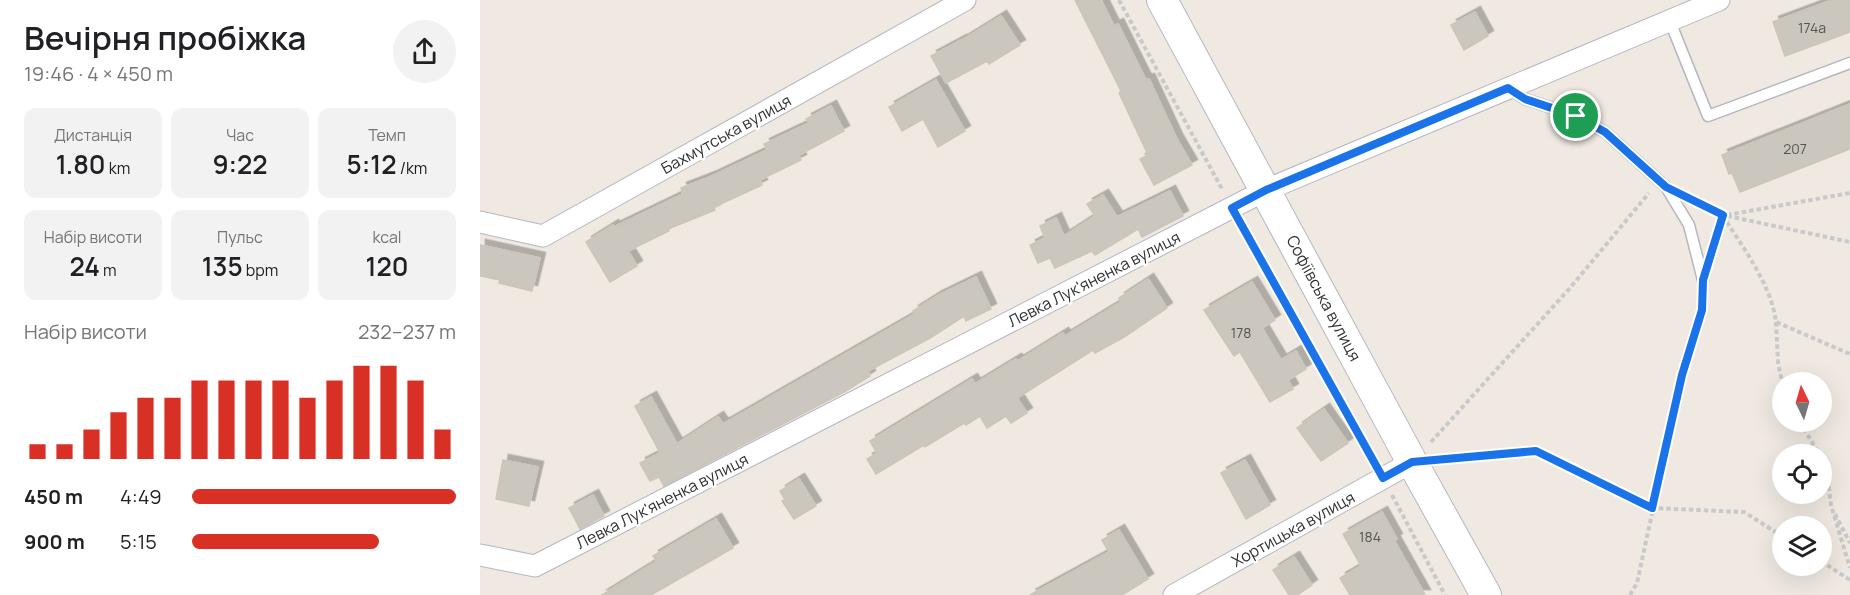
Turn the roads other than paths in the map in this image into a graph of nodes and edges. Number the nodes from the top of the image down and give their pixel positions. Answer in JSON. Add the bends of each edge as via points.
{"nodes":[{"id":1,"x":965,"y":0,"type":"edge"},
{"id":2,"x":1162,"y":0,"type":"edge"},
{"id":3,"x":1719,"y":0,"type":"edge"},
{"id":4,"x":1669,"y":19,"type":"junction"},
{"id":5,"x":1850,"y":63,"type":"edge"},
{"id":6,"x":1508,"y":88,"type":"junction"},
{"id":7,"x":1266,"y":190,"type":"junction"},
{"id":8,"x":480,"y":222,"type":"edge"},
{"id":9,"x":1703,"y":280,"type":"road end"},
{"id":10,"x":1412,"y":462,"type":"junction"},
{"id":11,"x":480,"y":555,"type":"edge"},
{"id":12,"x":1174,"y":595,"type":"edge"},
{"id":13,"x":1486,"y":595,"type":"edge"}],
"edges":[{"from":1,"to":8,"type":"street","name":"Бахмутська вулиця","via":[[543,236]]},
{"from":2,"to":7,"type":"street","name":"Софіївська вулиця"},
{"from":3,"to":4,"type":"street","name":"Левка Лук'яненка вулиця"},
{"from":4,"to":5,"type":"lane","via":[[1708,116]]},
{"from":4,"to":6,"type":"street","name":"Левка Лук'яненка вулиця"},
{"from":6,"to":7,"type":"street","name":"Левка Лук'яненка вулиця"},
{"from":6,"to":9,"type":"lane","via":[[1605,132],[1662,184],[1689,225]]},
{"from":7,"to":10,"type":"street","name":"Софіївська вулиця"},
{"from":7,"to":11,"type":"street","name":"Левка Лук'яненка вулиця","via":[[535,566]]},
{"from":10,"to":12,"type":"street","name":"Хортицька вулиця"},
{"from":10,"to":13,"type":"street","name":"Софіївська вулиця"}]}
